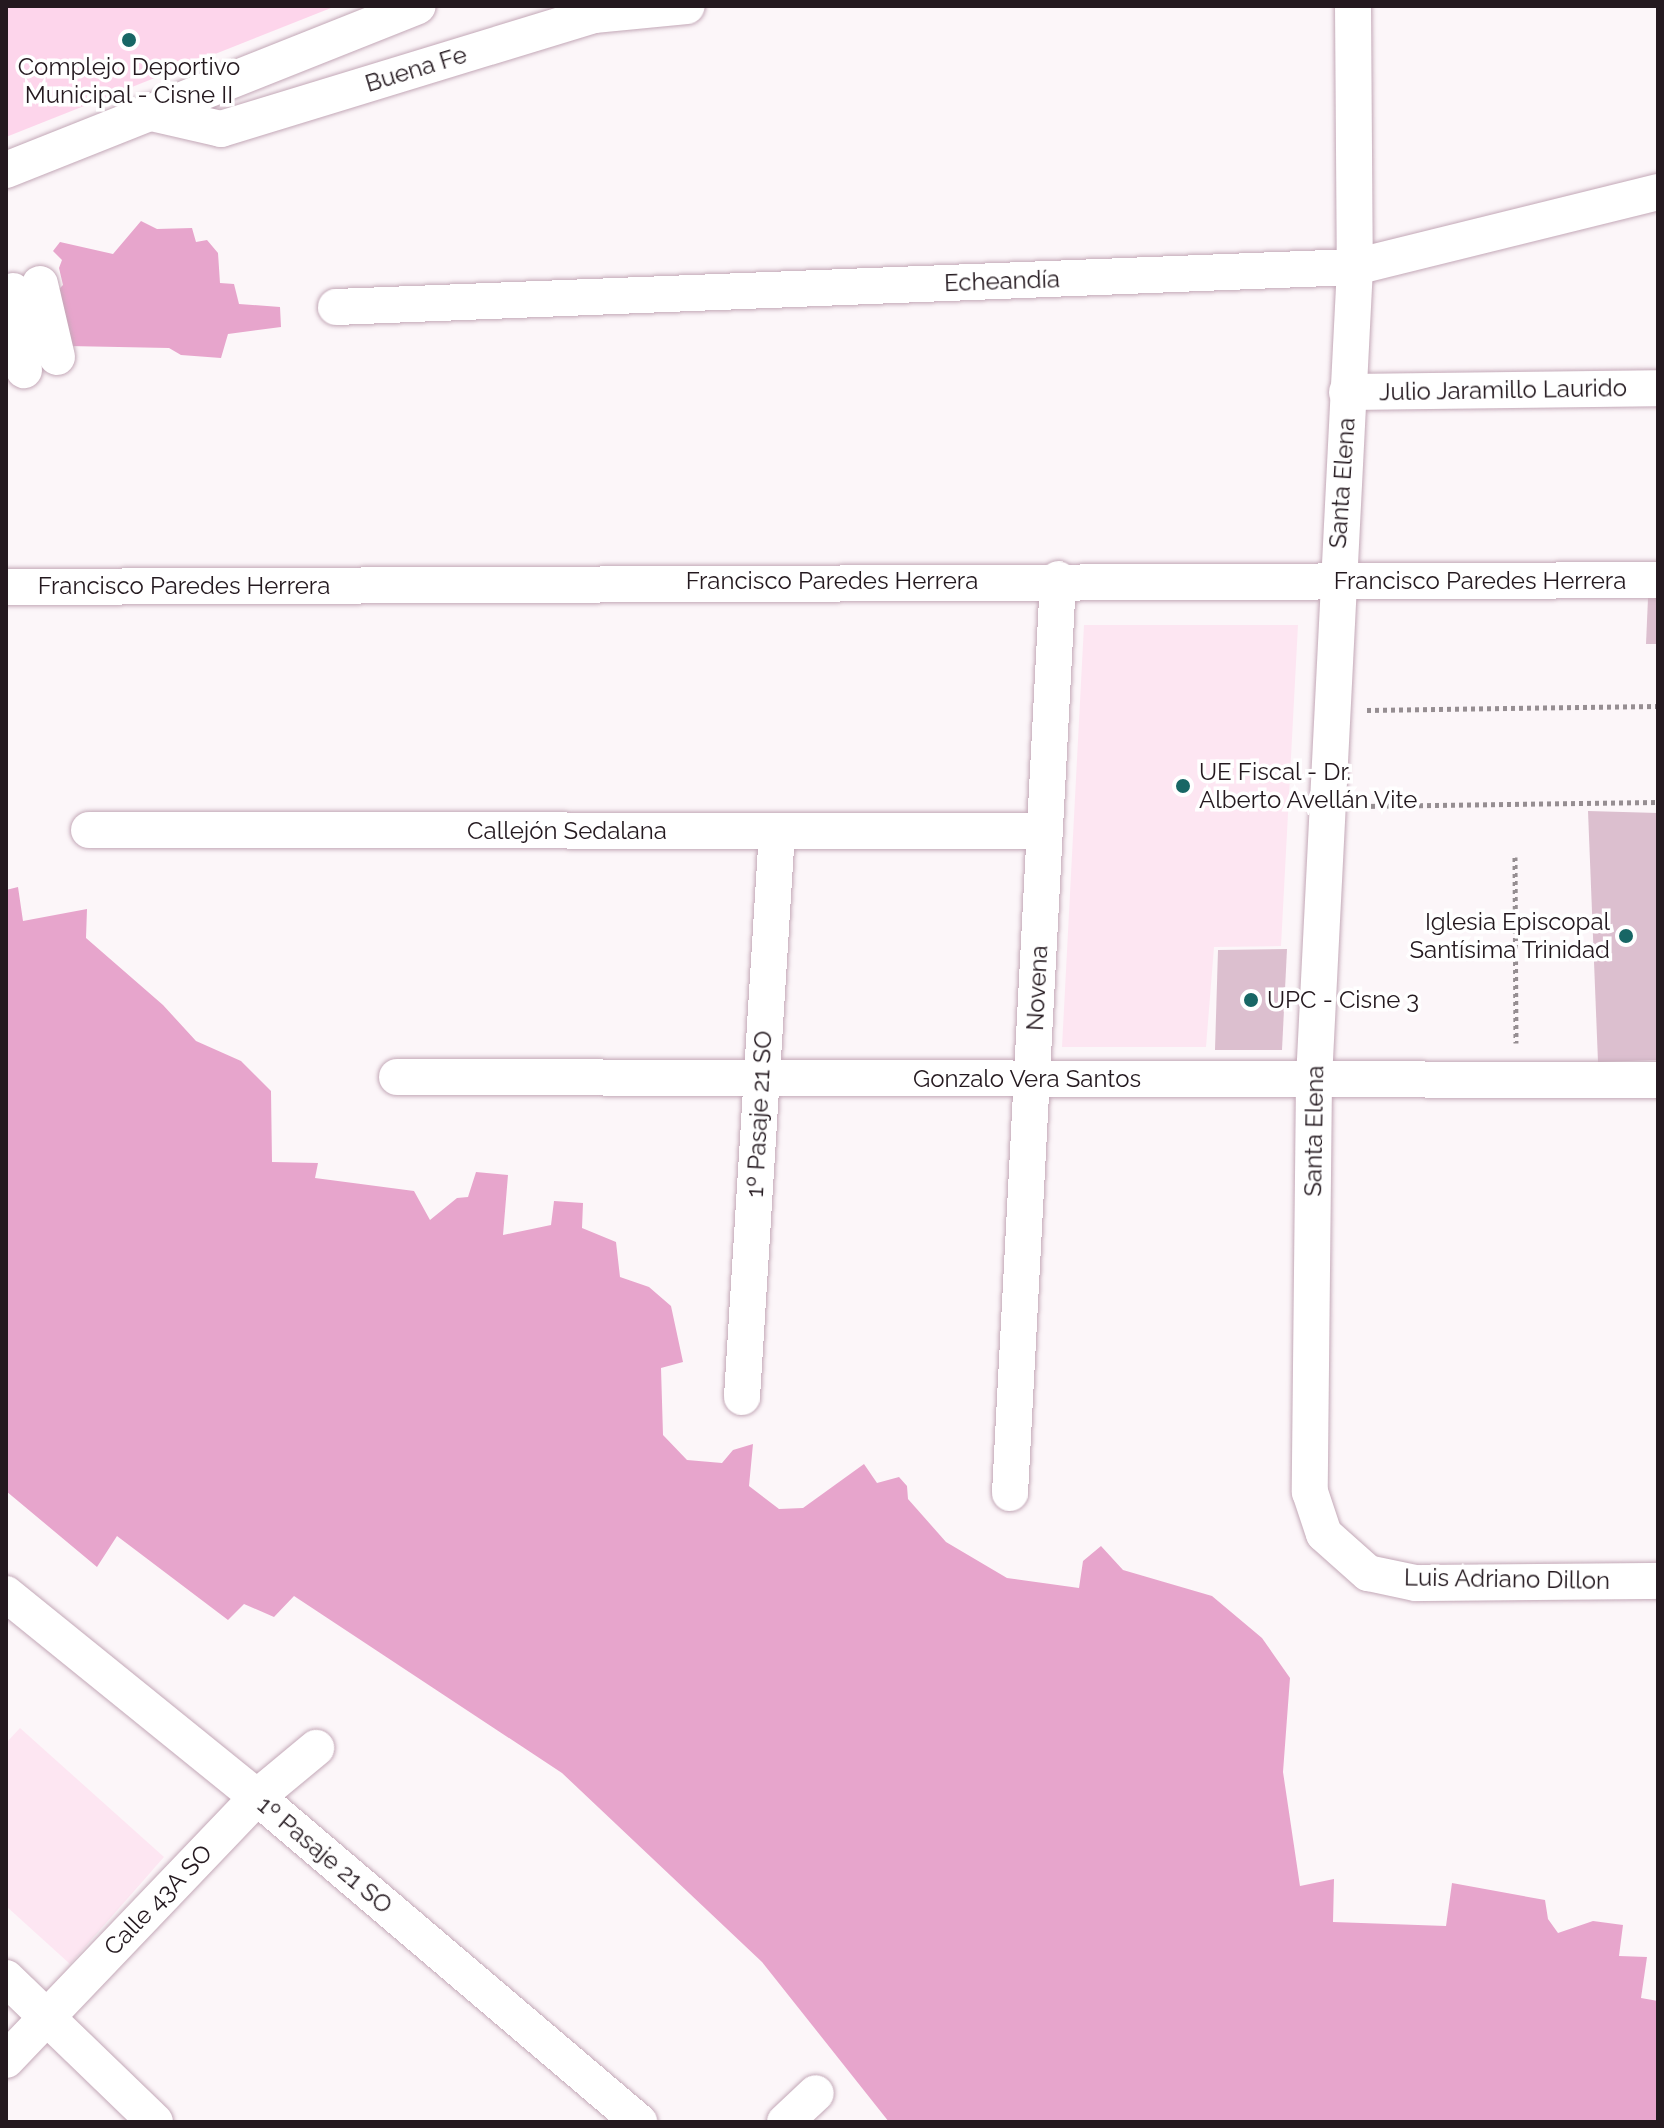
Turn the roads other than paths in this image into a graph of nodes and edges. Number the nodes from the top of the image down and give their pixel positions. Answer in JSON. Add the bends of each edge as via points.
{"nodes":[{"id":1,"x":418,"y":6,"type":"edge"},
{"id":2,"x":687,"y":6,"type":"edge"},
{"id":3,"x":1353,"y":6,"type":"edge"},
{"id":4,"x":147,"y":112,"type":"junction"},
{"id":5,"x":6,"y":170,"type":"edge"},
{"id":6,"x":1658,"y":192,"type":"edge"},
{"id":7,"x":1355,"y":267,"type":"junction"},
{"id":8,"x":336,"y":307,"type":"dead end"},
{"id":9,"x":57,"y":357,"type":"dead end"},
{"id":10,"x":24,"y":370,"type":"dead end"},
{"id":11,"x":1658,"y":388,"type":"edge"},
{"id":12,"x":1347,"y":392,"type":"junction"},
{"id":13,"x":1058,"y":579,"type":"junction"},
{"id":14,"x":1658,"y":580,"type":"edge"},
{"id":15,"x":1336,"y":582,"type":"junction"},
{"id":16,"x":6,"y":587,"type":"edge"},
{"id":17,"x":89,"y":830,"type":"dead end"},
{"id":18,"x":777,"y":831,"type":"junction"},
{"id":19,"x":1045,"y":831,"type":"junction"},
{"id":20,"x":397,"y":1077,"type":"dead end"},
{"id":21,"x":761,"y":1078,"type":"junction"},
{"id":22,"x":1032,"y":1079,"type":"junction"},
{"id":23,"x":1314,"y":1080,"type":"junction"},
{"id":24,"x":1658,"y":1080,"type":"edge"},
{"id":25,"x":742,"y":1397,"type":"dead end"},
{"id":26,"x":1010,"y":1493,"type":"dead end"},
{"id":27,"x":1324,"y":1534,"type":"joint"},
{"id":28,"x":1658,"y":1581,"type":"edge"},
{"id":29,"x":6,"y":1594,"type":"edge"},
{"id":30,"x":316,"y":1748,"type":"dead end"},
{"id":31,"x":257,"y":1797,"type":"junction"},
{"id":32,"x":6,"y":1978,"type":"edge"},
{"id":33,"x":46,"y":2016,"type":"junction"},
{"id":34,"x":6,"y":2060,"type":"edge"},
{"id":35,"x":816,"y":2093,"type":"dead end"},
{"id":36,"x":155,"y":2122,"type":"edge"},
{"id":37,"x":639,"y":2122,"type":"edge"},
{"id":38,"x":785,"y":2122,"type":"edge"}],
"edges":[{"from":1,"to":4,"type":"street"},
{"from":2,"to":4,"type":"street","name":"Buena Fe","via":[[594,15],[221,129]]},
{"from":3,"to":7,"type":"street","name":"Santa Elena"},
{"from":4,"to":5,"type":"street"},
{"from":6,"to":7,"type":"street","name":"Echeandía"},
{"from":7,"to":8,"type":"street","name":"Echeandía"},
{"from":7,"to":12,"type":"street","name":"Santa Elena"},
{"from":9,"to":10,"type":"street","via":[[26,287]]},
{"from":11,"to":12,"type":"street","name":"Julio Jaramillo Laurido"},
{"from":12,"to":15,"type":"street","name":"Santa Elena"},
{"from":13,"to":15,"type":"street","name":"Francisco Paredes Herrera"},
{"from":13,"to":16,"type":"street","name":"Francisco Paredes Herrera"},
{"from":13,"to":19,"type":"street","name":"Novena"},
{"from":14,"to":15,"type":"street","name":"Francisco Paredes Herrera"},
{"from":15,"to":23,"type":"street","name":"Santa Elena"},
{"from":17,"to":18,"type":"street","name":"Callejón Sedalana"},
{"from":18,"to":19,"type":"street","name":"Callejón Sedalana"},
{"from":18,"to":21,"type":"street","name":"1º Pasaje 21 SO"},
{"from":19,"to":22,"type":"street","name":"Novena"},
{"from":20,"to":21,"type":"street","name":"Gonzalo Vera Santos"},
{"from":21,"to":22,"type":"street","name":"Gonzalo Vera Santos"},
{"from":21,"to":25,"type":"street","name":"1º Pasaje 21 SO"},
{"from":22,"to":23,"type":"street","name":"Gonzalo Vera Santos"},
{"from":22,"to":26,"type":"street","name":"Novena"},
{"from":23,"to":24,"type":"street","name":"Gonzalo Vera Santos"},
{"from":23,"to":27,"type":"street","name":"Santa Elena","via":[[1310,1492]]},
{"from":27,"to":28,"type":"street","name":"Luis Adriano Dillon","via":[[1368,1573],[1416,1583]]},
{"from":29,"to":31,"type":"street","name":"1º Pasaje 21 SO"},
{"from":30,"to":31,"type":"street","name":"Calle 43A SO"},
{"from":31,"to":33,"type":"street","name":"Calle 43A SO"},
{"from":31,"to":37,"type":"street","name":"1º Pasaje 21 SO"},
{"from":32,"to":33,"type":"street"},
{"from":33,"to":34,"type":"street","name":"Calle 43A SO"},
{"from":33,"to":36,"type":"street"},
{"from":35,"to":38,"type":"street"}]}
